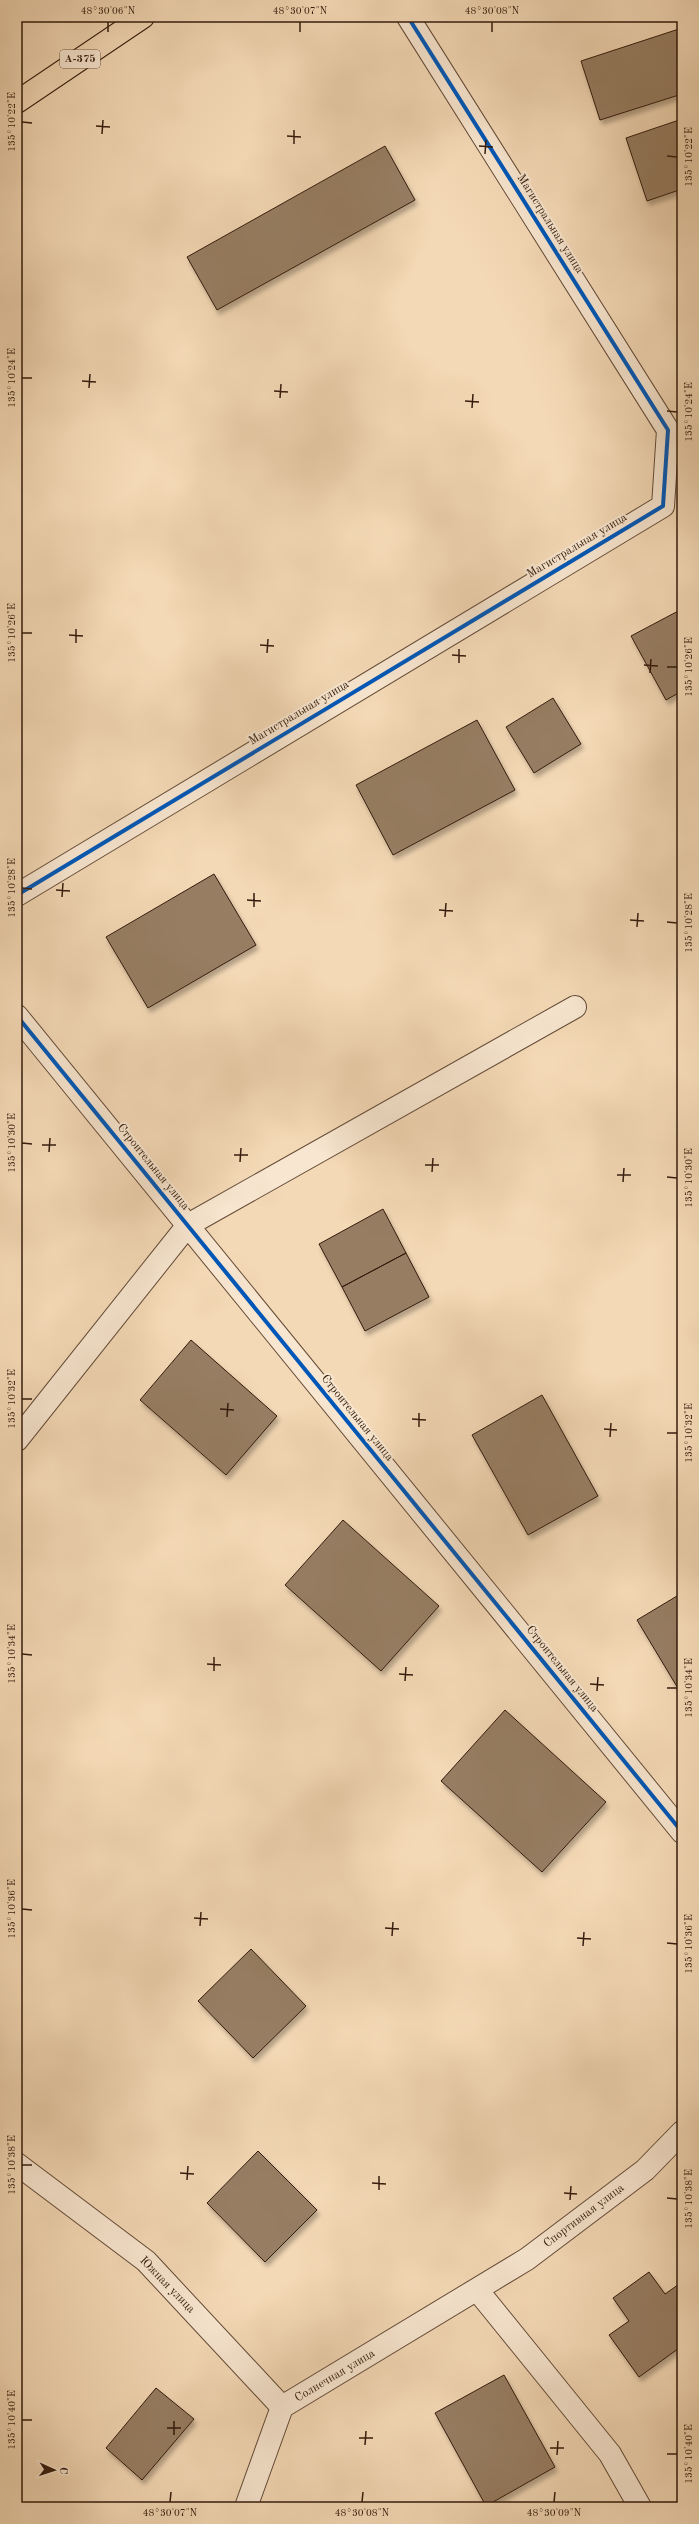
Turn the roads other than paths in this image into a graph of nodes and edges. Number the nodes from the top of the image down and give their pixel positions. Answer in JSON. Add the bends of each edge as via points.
{"nodes":[{"id":1,"x":143,"y":17,"type":"edge"},
{"id":2,"x":408,"y":17,"type":"edge"},
{"id":3,"x":17,"y":102,"type":"edge"},
{"id":4,"x":682,"y":492,"type":"edge"},
{"id":5,"x":663,"y":506,"type":"junction"},
{"id":6,"x":17,"y":895,"type":"edge"},
{"id":7,"x":575,"y":1007,"type":"dead end"},
{"id":8,"x":17,"y":1016,"type":"edge"},
{"id":9,"x":188,"y":1225,"type":"junction"},
{"id":10,"x":17,"y":1440,"type":"edge"},
{"id":11,"x":682,"y":1832,"type":"edge"},
{"id":12,"x":682,"y":2132,"type":"edge"},
{"id":13,"x":17,"y":2164,"type":"edge"},
{"id":14,"x":478,"y":2291,"type":"junction"},
{"id":15,"x":282,"y":2408,"type":"junction"},
{"id":16,"x":246,"y":2507,"type":"edge"},
{"id":17,"x":640,"y":2507,"type":"edge"}],
"edges":[{"from":1,"to":3,"type":"highway","number":"А-375"},
{"from":2,"to":5,"type":"street","name":"Магистральная улица","via":[[668,430]]},
{"from":4,"to":5,"type":"street"},
{"from":5,"to":6,"type":"street","name":"Магистральная улица"},
{"from":7,"to":9,"type":"street"},
{"from":8,"to":9,"type":"street","name":"Строительная улица"},
{"from":9,"to":10,"type":"street"},
{"from":9,"to":11,"type":"street","name":"Строительная улица"},
{"from":12,"to":14,"type":"street","name":"Спортивная улица","via":[[645,2170],[527,2260]]},
{"from":13,"to":15,"type":"street","name":"Южная улица","via":[[146,2261]]},
{"from":14,"to":15,"type":"street","name":"Солнечная улица"},
{"from":14,"to":17,"type":"street","via":[[610,2454]]},
{"from":15,"to":16,"type":"street","name":"Солнечная улица"}]}
